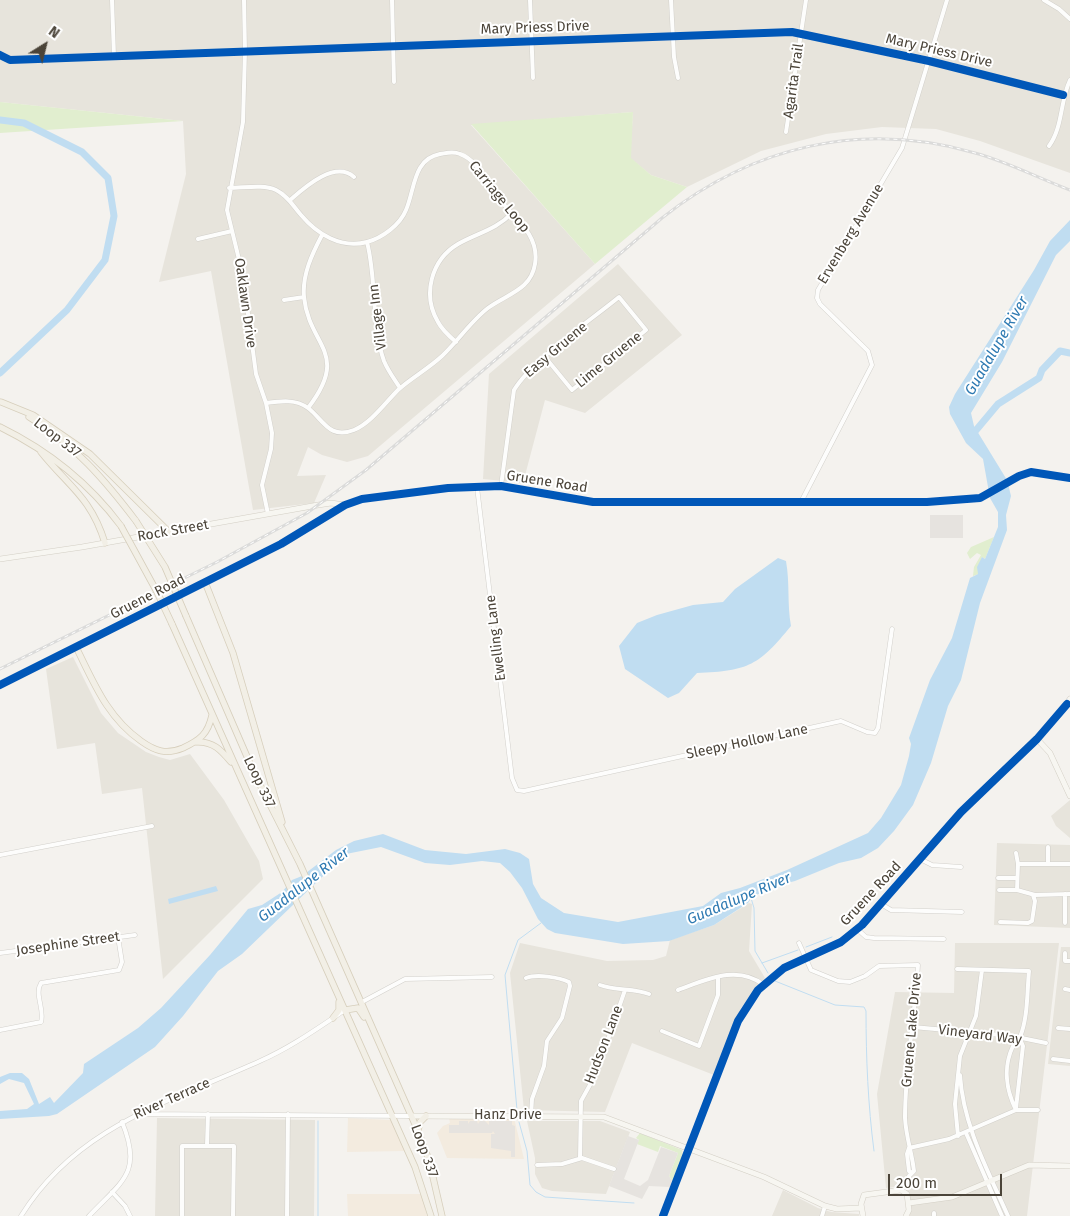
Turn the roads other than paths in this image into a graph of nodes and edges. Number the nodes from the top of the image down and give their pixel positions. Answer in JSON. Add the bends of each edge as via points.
{"nodes":[{"id":1,"x":112,"y":0,"type":"edge"},
{"id":2,"x":244,"y":0,"type":"edge"},
{"id":3,"x":392,"y":0,"type":"edge"},
{"id":4,"x":530,"y":0,"type":"edge"},
{"id":5,"x":672,"y":0,"type":"edge"},
{"id":6,"x":806,"y":0,"type":"edge"},
{"id":7,"x":947,"y":0,"type":"edge"},
{"id":8,"x":1044,"y":0,"type":"edge"},
{"id":9,"x":1070,"y":19,"type":"edge"},
{"id":10,"x":801,"y":33,"type":"junction"},
{"id":11,"x":673,"y":36,"type":"junction"},
{"id":12,"x":532,"y":41,"type":"junction"},
{"id":13,"x":393,"y":46,"type":"junction"},
{"id":14,"x":245,"y":51,"type":"junction"},
{"id":15,"x":0,"y":55,"type":"edge"},
{"id":16,"x":114,"y":56,"type":"junction"},
{"id":17,"x":929,"y":61,"type":"junction"},
{"id":18,"x":533,"y":78,"type":"dead end"},
{"id":19,"x":678,"y":78,"type":"dead end"},
{"id":20,"x":1070,"y":80,"type":"edge"},
{"id":21,"x":394,"y":82,"type":"dead end"},
{"id":22,"x":1063,"y":95,"type":"junction"},
{"id":23,"x":786,"y":132,"type":"dead end"},
{"id":24,"x":1049,"y":146,"type":"dead end"},
{"id":25,"x":354,"y":177,"type":"dead end"},
{"id":26,"x":229,"y":188,"type":"junction"},
{"id":27,"x":290,"y":200,"type":"junction"},
{"id":28,"x":512,"y":213,"type":"junction"},
{"id":29,"x":232,"y":231,"type":"junction"},
{"id":30,"x":322,"y":235,"type":"junction"},
{"id":31,"x":198,"y":239,"type":"dead end"},
{"id":32,"x":367,"y":242,"type":"junction"},
{"id":33,"x":304,"y":297,"type":"junction"},
{"id":34,"x":284,"y":300,"type":"dead end"},
{"id":35,"x":646,"y":330,"type":"joint"},
{"id":36,"x":456,"y":342,"type":"junction"},
{"id":37,"x":545,"y":357,"type":"junction"},
{"id":38,"x":400,"y":388,"type":"junction"},
{"id":39,"x":0,"y":402,"type":"edge"},
{"id":40,"x":266,"y":403,"type":"junction"},
{"id":41,"x":308,"y":408,"type":"junction"},
{"id":42,"x":0,"y":427,"type":"edge"},
{"id":43,"x":37,"y":446,"type":"junction"},
{"id":44,"x":1070,"y":478,"type":"edge"},
{"id":45,"x":501,"y":486,"type":"junction"},
{"id":46,"x":477,"y":487,"type":"junction"},
{"id":47,"x":801,"y":502,"type":"junction"},
{"id":48,"x":345,"y":505,"type":"junction"},
{"id":49,"x":268,"y":514,"type":"junction"},
{"id":50,"x":169,"y":532,"type":"junction"},
{"id":51,"x":105,"y":543,"type":"junction"},
{"id":52,"x":0,"y":559,"type":"edge"},
{"id":53,"x":205,"y":582,"type":"junction"},
{"id":54,"x":892,"y":629,"type":"dead end"},
{"id":55,"x":76,"y":647,"type":"junction"},
{"id":56,"x":0,"y":685,"type":"edge"},
{"id":57,"x":1069,"y":703,"type":"edge"},
{"id":58,"x":212,"y":715,"type":"junction"},
{"id":59,"x":1037,"y":739,"type":"junction"},
{"id":60,"x":196,"y":742,"type":"junction"},
{"id":61,"x":236,"y":769,"type":"junction"},
{"id":62,"x":515,"y":788,"type":"joint"},
{"id":63,"x":1070,"y":796,"type":"edge"},
{"id":64,"x":152,"y":826,"type":"dead end"},
{"id":65,"x":287,"y":836,"type":"junction"},
{"id":66,"x":1048,"y":847,"type":"dead end"},
{"id":67,"x":1016,"y":852,"type":"dead end"},
{"id":68,"x":0,"y":855,"type":"edge"},
{"id":69,"x":920,"y":859,"type":"junction"},
{"id":70,"x":1018,"y":864,"type":"junction"},
{"id":71,"x":1048,"y":864,"type":"junction"},
{"id":72,"x":1070,"y":864,"type":"edge"},
{"id":73,"x":962,"y":867,"type":"dead end"},
{"id":74,"x":998,"y":878,"type":"dead end"},
{"id":75,"x":1016,"y":878,"type":"junction"},
{"id":76,"x":999,"y":890,"type":"dead end"},
{"id":77,"x":1017,"y":890,"type":"junction"},
{"id":78,"x":1065,"y":894,"type":"junction"},
{"id":79,"x":1070,"y":894,"type":"edge"},
{"id":80,"x":1032,"y":895,"type":"junction"},
{"id":81,"x":881,"y":904,"type":"junction"},
{"id":82,"x":962,"y":912,"type":"dead end"},
{"id":83,"x":1000,"y":922,"type":"dead end"},
{"id":84,"x":1065,"y":923,"type":"dead end"},
{"id":85,"x":857,"y":929,"type":"junction"},
{"id":86,"x":135,"y":935,"type":"dead end"},
{"id":87,"x":118,"y":938,"type":"junction"},
{"id":88,"x":944,"y":939,"type":"dead end"},
{"id":89,"x":799,"y":943,"type":"dead end"},
{"id":90,"x":0,"y":953,"type":"edge"},
{"id":91,"x":1065,"y":953,"type":"dead end"},
{"id":92,"x":804,"y":958,"type":"junction"},
{"id":93,"x":1070,"y":961,"type":"edge"},
{"id":94,"x":326,"y":968,"type":"junction"},
{"id":95,"x":958,"y":969,"type":"dead end"},
{"id":96,"x":982,"y":970,"type":"junction"},
{"id":97,"x":492,"y":977,"type":"dead end"},
{"id":98,"x":718,"y":977,"type":"junction"},
{"id":99,"x":526,"y":978,"type":"dead end"},
{"id":100,"x":764,"y":984,"type":"junction"},
{"id":101,"x":600,"y":985,"type":"dead end"},
{"id":102,"x":624,"y":990,"type":"junction"},
{"id":103,"x":678,"y":990,"type":"dead end"},
{"id":104,"x":649,"y":994,"type":"dead end"},
{"id":105,"x":362,"y":1002,"type":"junction"},
{"id":106,"x":345,"y":1010,"type":"junction"},
{"id":107,"x":333,"y":1018,"type":"junction"},
{"id":108,"x":349,"y":1020,"type":"junction"},
{"id":109,"x":913,"y":1027,"type":"junction"},
{"id":110,"x":1058,"y":1028,"type":"dead end"},
{"id":111,"x":1070,"y":1029,"type":"edge"},
{"id":112,"x":0,"y":1030,"type":"edge"},
{"id":113,"x":662,"y":1031,"type":"dead end"},
{"id":114,"x":969,"y":1032,"type":"junction"},
{"id":115,"x":1019,"y":1038,"type":"junction"},
{"id":116,"x":1046,"y":1043,"type":"dead end"},
{"id":117,"x":381,"y":1049,"type":"junction"},
{"id":118,"x":1053,"y":1059,"type":"dead end"},
{"id":119,"x":1070,"y":1061,"type":"edge"},
{"id":120,"x":960,"y":1068,"type":"junction"},
{"id":121,"x":1016,"y":1110,"type":"junction"},
{"id":122,"x":1038,"y":1110,"type":"dead end"},
{"id":123,"x":138,"y":1114,"type":"junction"},
{"id":124,"x":208,"y":1114,"type":"junction"},
{"id":125,"x":288,"y":1114,"type":"junction"},
{"id":126,"x":391,"y":1114,"type":"junction"},
{"id":127,"x":411,"y":1116,"type":"junction"},
{"id":128,"x":426,"y":1116,"type":"junction"},
{"id":129,"x":531,"y":1116,"type":"junction"},
{"id":130,"x":580,"y":1116,"type":"junction"},
{"id":131,"x":122,"y":1122,"type":"junction"},
{"id":132,"x":972,"y":1130,"type":"junction"},
{"id":133,"x":418,"y":1131,"type":"junction"},
{"id":134,"x":966,"y":1133,"type":"junction"},
{"id":135,"x":958,"y":1136,"type":"junction"},
{"id":136,"x":207,"y":1146,"type":"junction"},
{"id":137,"x":909,"y":1148,"type":"junction"},
{"id":138,"x":690,"y":1150,"type":"junction"},
{"id":139,"x":580,"y":1158,"type":"junction"},
{"id":140,"x":537,"y":1165,"type":"dead end"},
{"id":141,"x":1070,"y":1166,"type":"edge"},
{"id":142,"x":614,"y":1169,"type":"dead end"},
{"id":143,"x":990,"y":1181,"type":"junction"},
{"id":144,"x":910,"y":1182,"type":"dead end"},
{"id":145,"x":112,"y":1192,"type":"junction"},
{"id":146,"x":909,"y":1203,"type":"junction"},
{"id":147,"x":825,"y":1206,"type":"junction"},
{"id":148,"x":861,"y":1208,"type":"junction"},
{"id":149,"x":21,"y":1216,"type":"edge"},
{"id":150,"x":89,"y":1216,"type":"edge"},
{"id":151,"x":130,"y":1216,"type":"edge"},
{"id":152,"x":182,"y":1216,"type":"edge"},
{"id":153,"x":233,"y":1216,"type":"edge"},
{"id":154,"x":287,"y":1216,"type":"edge"},
{"id":155,"x":431,"y":1216,"type":"edge"},
{"id":156,"x":442,"y":1216,"type":"edge"},
{"id":157,"x":663,"y":1216,"type":"edge"},
{"id":158,"x":822,"y":1216,"type":"edge"},
{"id":159,"x":863,"y":1216,"type":"edge"},
{"id":160,"x":906,"y":1216,"type":"edge"},
{"id":161,"x":1002,"y":1216,"type":"edge"},
{"id":162,"x":1008,"y":1216,"type":"edge"}],
"edges":[{"from":1,"to":16,"type":"street"},
{"from":2,"to":14,"type":"street","name":"Oaklawn Drive"},
{"from":3,"to":13,"type":"street"},
{"from":4,"to":12,"type":"street"},
{"from":5,"to":11,"type":"street"},
{"from":6,"to":10,"type":"street","name":"Agarita Trail"},
{"from":7,"to":17,"type":"street","name":"Ervenberg Avenue"},
{"from":8,"to":9,"type":"street"},
{"from":10,"to":11,"type":"street","name":"Mary Priess Drive"},
{"from":10,"to":17,"type":"street","name":"Mary Priess Drive"},
{"from":10,"to":23,"type":"street","name":"Agarita Trail"},
{"from":11,"to":12,"type":"street","name":"Mary Priess Drive"},
{"from":11,"to":19,"type":"street"},
{"from":12,"to":13,"type":"street","name":"Mary Priess Drive"},
{"from":12,"to":18,"type":"street"},
{"from":13,"to":14,"type":"street","name":"Mary Priess Drive"},
{"from":13,"to":21,"type":"street"},
{"from":14,"to":16,"type":"street","name":"Mary Priess Drive"},
{"from":14,"to":26,"type":"street","name":"Oaklawn Drive","via":[[243,122]]},
{"from":15,"to":16,"type":"street","name":"Mary Priess Drive","via":[[10,60]]},
{"from":17,"to":22,"type":"street","name":"Mary Priess Drive"},
{"from":17,"to":47,"type":"street","name":"Ervenberg Avenue","via":[[900,152],[818,290],[820,304],[868,351],[872,364]]},
{"from":20,"to":22,"type":"street"},
{"from":22,"to":24,"type":"street","via":[[1056,134]]},
{"from":25,"to":27,"type":"street","via":[[340,170],[326,175],[304,187]]},
{"from":26,"to":27,"type":"street","via":[[272,188]]},
{"from":26,"to":29,"type":"street","name":"Oaklawn Drive","via":[[227,210]]},
{"from":27,"to":30,"type":"street","via":[[301,216]]},
{"from":28,"to":32,"type":"street","name":"Carriage Loop","via":[[467,157],[454,152],[431,156],[420,167],[398,223]]},
{"from":28,"to":36,"type":"street","name":"Carriage Loop","via":[[534,244],[536,256],[531,276],[520,290],[486,310]]},
{"from":28,"to":36,"type":"street","via":[[490,231],[453,248],[434,272],[430,286],[431,306],[438,323]]},
{"from":29,"to":31,"type":"street"},
{"from":29,"to":40,"type":"street","name":"Oaklawn Drive","via":[[243,276],[256,374]]},
{"from":30,"to":32,"type":"street","name":"Carriage Loop","via":[[345,244]]},
{"from":30,"to":33,"type":"street","via":[[306,273]]},
{"from":32,"to":38,"type":"street","name":"Village Inn","via":[[373,266],[380,347],[385,364]]},
{"from":33,"to":34,"type":"street"},
{"from":33,"to":41,"type":"street","via":[[325,348],[328,364],[326,380]]},
{"from":35,"to":37,"type":"street","name":"Lime Gruene","via":[[572,390]]},
{"from":35,"to":37,"type":"street","name":"Easy Gruene","via":[[619,296]]},
{"from":36,"to":38,"type":"street","name":"Carriage Loop"},
{"from":37,"to":45,"type":"street","name":"Easy Gruene","via":[[514,390]]},
{"from":38,"to":41,"type":"street","name":"Carriage Loop","via":[[366,423],[354,430],[332,430]]},
{"from":39,"to":50,"type":"main road","via":[[33,415],[90,454]]},
{"from":39,"to":65,"type":"main road","name":"Loop 337","bridge":true,"via":[[45,426],[68,444],[104,479],[136,521],[160,559],[255,775]]},
{"from":40,"to":41,"type":"street","name":"Carriage Loop","via":[[286,400]]},
{"from":40,"to":49,"type":"street","name":"Oaklawn Drive","via":[[272,433],[262,485]]},
{"from":42,"to":43,"type":"main road","name":"Loop 337"},
{"from":43,"to":51,"type":"main road","via":[[86,502]]},
{"from":43,"to":58,"type":"main road","name":"Loop 337","bridge":true,"via":[[86,486],[121,526],[153,584]]},
{"from":44,"to":47,"type":"street","name":"Gruene Road","via":[[1039,472],[1019,476],[974,499]]},
{"from":45,"to":46,"type":"street","name":"Gruene Road"},
{"from":45,"to":47,"type":"street","name":"Gruene Road","via":[[593,502]]},
{"from":46,"to":48,"type":"street","name":"Gruene Road","via":[[369,498]]},
{"from":46,"to":62,"type":"street","name":"Ewelling Lane"},
{"from":48,"to":49,"type":"street","name":"Rock Street","via":[[331,503]]},
{"from":48,"to":53,"type":"street","name":"Gruene Road","via":[[281,544]]},
{"from":49,"to":50,"type":"street","name":"Rock Street"},
{"from":50,"to":51,"type":"street","name":"Rock Street"},
{"from":51,"to":52,"type":"street","name":"Rock Street"},
{"from":53,"to":55,"type":"street","name":"Gruene Road"},
{"from":53,"to":65,"type":"main road","via":[[233,653]]},
{"from":54,"to":62,"type":"street","name":"Sleepy Hollow Lane","via":[[875,733],[841,721],[524,791]]},
{"from":55,"to":56,"type":"street","name":"Gruene Road"},
{"from":55,"to":60,"type":"main road","via":[[105,704],[129,732],[160,752],[177,750]]},
{"from":57,"to":59,"type":"street","name":"Gruene Road"},
{"from":58,"to":60,"type":"main road","via":[[209,728]]},
{"from":58,"to":61,"type":"main road","name":"Loop 337"},
{"from":59,"to":63,"type":"street","via":[[1050,753]]},
{"from":59,"to":69,"type":"street","name":"Gruene Road","via":[[991,780]]},
{"from":60,"to":61,"type":"main road","via":[[214,745]]},
{"from":61,"to":94,"type":"main road","name":"Loop 337"},
{"from":64,"to":68,"type":"street"},
{"from":65,"to":105,"type":"main road","name":"Loop 337"},
{"from":66,"to":71,"type":"street"},
{"from":67,"to":70,"type":"street"},
{"from":69,"to":73,"type":"street","via":[[932,864]]},
{"from":69,"to":81,"type":"street","name":"Gruene Road"},
{"from":70,"to":71,"type":"street"},
{"from":70,"to":75,"type":"street"},
{"from":71,"to":72,"type":"street"},
{"from":74,"to":75,"type":"street"},
{"from":75,"to":77,"type":"street"},
{"from":76,"to":77,"type":"street"},
{"from":77,"to":80,"type":"street"},
{"from":78,"to":79,"type":"street"},
{"from":78,"to":80,"type":"street"},
{"from":78,"to":84,"type":"street"},
{"from":80,"to":83,"type":"street","via":[[1035,901],[1032,921]]},
{"from":81,"to":82,"type":"street","via":[[891,910]]},
{"from":81,"to":85,"type":"street","name":"Gruene Road"},
{"from":85,"to":88,"type":"street","via":[[866,937],[874,938]]},
{"from":85,"to":92,"type":"street","name":"Gruene Road","via":[[841,942]]},
{"from":86,"to":87,"type":"street","name":"Josephine Street"},
{"from":87,"to":90,"type":"street","name":"Josephine Street"},
{"from":87,"to":112,"type":"street","via":[[122,962],[119,970],[40,983],[41,1022]]},
{"from":89,"to":92,"type":"street","name":"Gruene Lake Drive"},
{"from":91,"to":93,"type":"street","via":[[1065,961]]},
{"from":92,"to":100,"type":"street","name":"Gruene Road","via":[[784,968]]},
{"from":92,"to":109,"type":"street","name":"Gruene Lake Drive","via":[[811,970],[838,981],[858,980],[884,964],[918,965]]},
{"from":94,"to":106,"type":"main road","name":"Loop 337"},
{"from":94,"to":107,"type":"main road","via":[[340,1006]]},
{"from":95,"to":96,"type":"street"},
{"from":96,"to":114,"type":"street","via":[[976,1016]]},
{"from":96,"to":115,"type":"street","via":[[1029,971]]},
{"from":97,"to":105,"type":"street","via":[[405,979]]},
{"from":98,"to":100,"type":"street","via":[[738,974]]},
{"from":98,"to":103,"type":"street"},
{"from":98,"to":113,"type":"street","via":[[718,994],[699,1046]]},
{"from":99,"to":129,"type":"street","via":[[566,980],[570,986],[562,1018],[547,1041],[544,1066],[532,1099]]},
{"from":100,"to":138,"type":"street","name":"Gruene Road","via":[[738,1021]]},
{"from":101,"to":102,"type":"street"},
{"from":102,"to":104,"type":"street"},
{"from":102,"to":130,"type":"street","name":"Hudson Lane","via":[[596,1074],[581,1100]]},
{"from":105,"to":117,"type":"main road","name":"Loop 337"},
{"from":106,"to":107,"type":"street","name":"River Terrace"},
{"from":106,"to":108,"type":"main road","name":"Loop 337"},
{"from":106,"to":117,"type":"main road","via":[[352,1007],[360,1009],[375,1043]]},
{"from":107,"to":108,"type":"main road"},
{"from":107,"to":123,"type":"street","name":"River Terrace","via":[[261,1061]]},
{"from":108,"to":126,"type":"main road","name":"Loop 337"},
{"from":109,"to":114,"type":"street","name":"Vineyard Way"},
{"from":109,"to":137,"type":"street","name":"Gruene Lake Drive","via":[[906,1105]]},
{"from":110,"to":111,"type":"street"},
{"from":114,"to":115,"type":"street","name":"Vineyard Way"},
{"from":114,"to":120,"type":"street","via":[[962,1048]]},
{"from":115,"to":116,"type":"street","name":"Vineyard Way"},
{"from":115,"to":121,"type":"street","via":[[1023,1044]]},
{"from":115,"to":121,"type":"street","via":[[1012,1047],[1006,1077]]},
{"from":117,"to":127,"type":"main road","name":"Loop 337"},
{"from":118,"to":119,"type":"street"},
{"from":120,"to":132,"type":"street","via":[[962,1094]]},
{"from":120,"to":135,"type":"street","via":[[955,1104]]},
{"from":121,"to":122,"type":"street"},
{"from":121,"to":132,"type":"street"},
{"from":123,"to":124,"type":"street","name":"Hanz Drive"},
{"from":123,"to":131,"type":"street","name":"River Terrace"},
{"from":124,"to":125,"type":"street","name":"Hanz Drive"},
{"from":124,"to":136,"type":"street"},
{"from":125,"to":126,"type":"street","name":"Hanz Drive"},
{"from":125,"to":154,"type":"street"},
{"from":126,"to":127,"type":"street","name":"Hanz Drive"},
{"from":126,"to":155,"type":"main road","name":"Loop 337","via":[[416,1167]]},
{"from":127,"to":128,"type":"street","name":"Hanz Drive"},
{"from":127,"to":133,"type":"main road","name":"Loop 337"},
{"from":128,"to":129,"type":"street","name":"Hanz Drive"},
{"from":128,"to":133,"type":"main road"},
{"from":129,"to":130,"type":"street","name":"Hanz Drive"},
{"from":130,"to":138,"type":"street","name":"Hanz Drive","via":[[609,1118]]},
{"from":130,"to":139,"type":"street","name":"Hudson Lane"},
{"from":131,"to":145,"type":"street","via":[[132,1159],[126,1174]]},
{"from":131,"to":149,"type":"street","name":"River Terrace","via":[[79,1150],[53,1174]]},
{"from":132,"to":134,"type":"street"},
{"from":132,"to":143,"type":"street"},
{"from":133,"to":156,"type":"main road","name":"Loop 337","via":[[429,1160]]},
{"from":134,"to":135,"type":"street"},
{"from":134,"to":143,"type":"street"},
{"from":135,"to":137,"type":"street"},
{"from":136,"to":152,"type":"street","via":[[182,1146]]},
{"from":136,"to":153,"type":"street","via":[[234,1146]]},
{"from":137,"to":144,"type":"street","name":"Gruene Lake Drive"},
{"from":138,"to":147,"type":"street","name":"Hanz Drive","via":[[792,1188]]},
{"from":138,"to":157,"type":"street","name":"Gruene Road"},
{"from":139,"to":140,"type":"street","via":[[562,1164]]},
{"from":139,"to":142,"type":"street"},
{"from":141,"to":143,"type":"street","via":[[1029,1166]]},
{"from":143,"to":146,"type":"street","via":[[952,1198]]},
{"from":143,"to":161,"type":"street"},
{"from":143,"to":162,"type":"street"},
{"from":145,"to":150,"type":"street"},
{"from":145,"to":151,"type":"street"},
{"from":146,"to":148,"type":"street","via":[[904,1191],[892,1191],[864,1195]]},
{"from":146,"to":160,"type":"street"},
{"from":147,"to":148,"type":"street","name":"Hanz Drive"},
{"from":147,"to":158,"type":"street"},
{"from":148,"to":159,"type":"street"}]}
